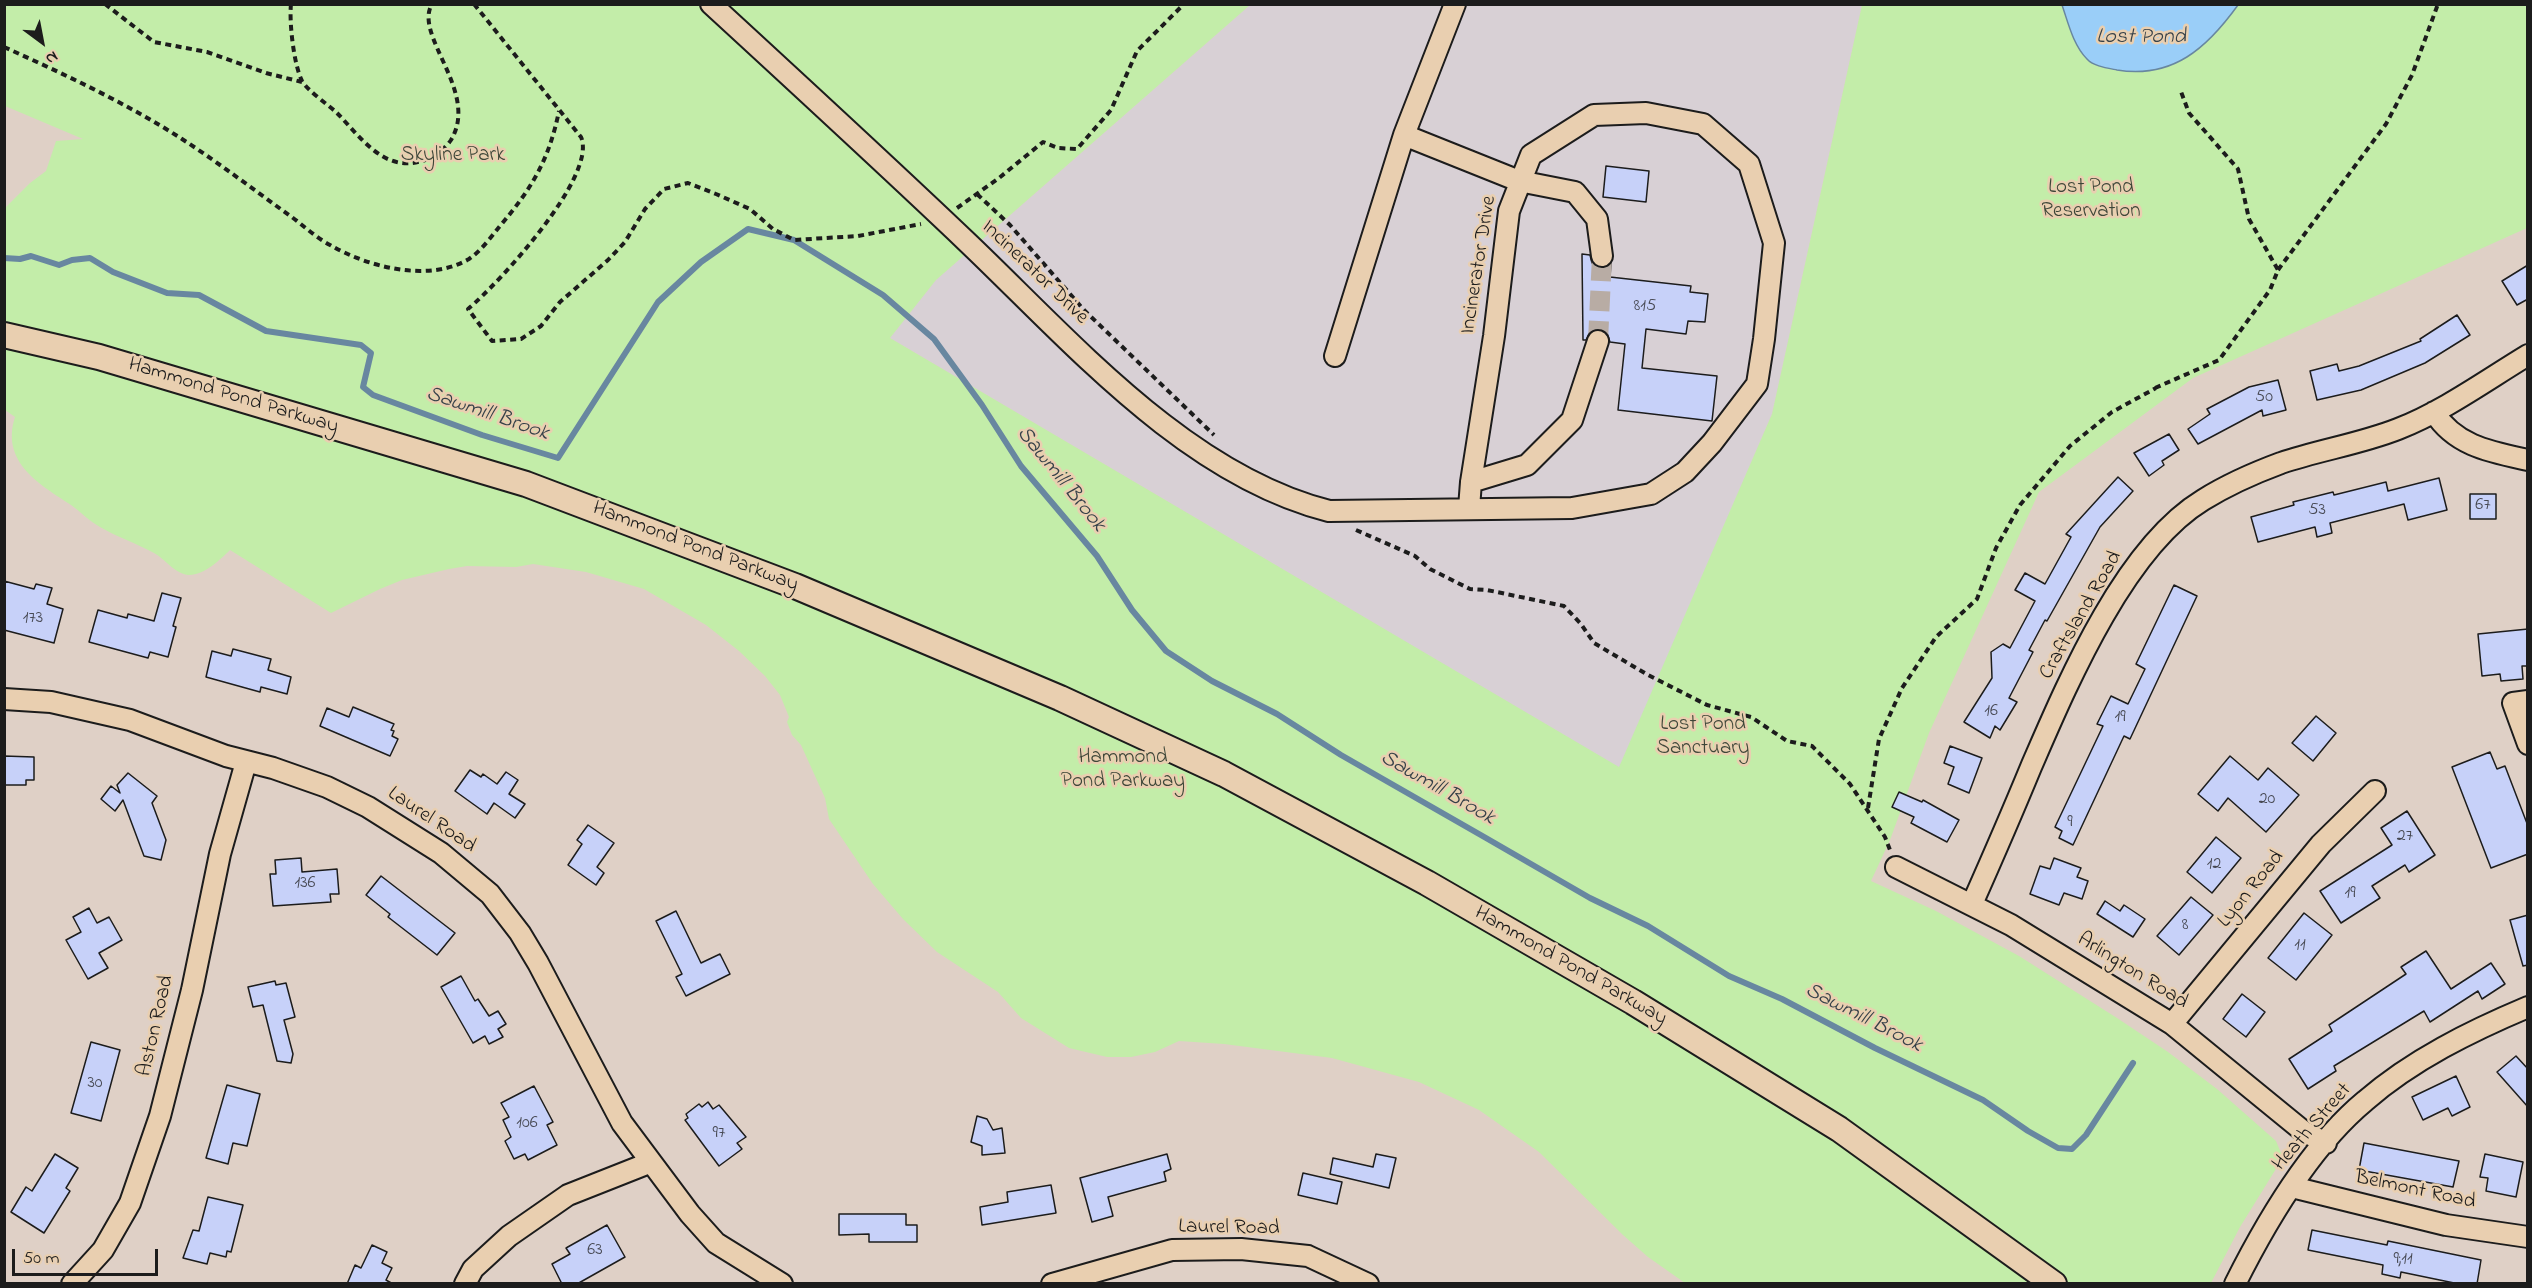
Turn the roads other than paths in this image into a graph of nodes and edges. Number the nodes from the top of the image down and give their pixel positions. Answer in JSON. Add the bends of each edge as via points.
{"nodes":[{"id":1,"x":711,"y":4,"type":"edge"},
{"id":2,"x":1455,"y":4,"type":"edge"},
{"id":3,"x":1404,"y":135,"type":"junction"},
{"id":4,"x":1519,"y":181,"type":"junction"},
{"id":5,"x":1602,"y":256,"type":"tunnel mouth"},
{"id":6,"x":4,"y":335,"type":"edge"},
{"id":7,"x":1598,"y":341,"type":"tunnel mouth"},
{"id":8,"x":2528,"y":355,"type":"edge"},
{"id":9,"x":1335,"y":356,"type":"dead end"},
{"id":10,"x":2434,"y":412,"type":"junction"},
{"id":11,"x":2528,"y":460,"type":"edge"},
{"id":12,"x":1471,"y":482,"type":"junction"},
{"id":13,"x":1469,"y":508,"type":"junction"},
{"id":14,"x":4,"y":699,"type":"edge"},
{"id":15,"x":2528,"y":701,"type":"edge"},
{"id":16,"x":2528,"y":744,"type":"edge"},
{"id":17,"x":246,"y":762,"type":"junction"},
{"id":18,"x":2375,"y":791,"type":"dead end"},
{"id":19,"x":1896,"y":867,"type":"road end"},
{"id":20,"x":1972,"y":904,"type":"junction"},
{"id":21,"x":2528,"y":1007,"type":"edge"},
{"id":22,"x":2172,"y":1024,"type":"junction"},
{"id":23,"x":2326,"y":1143,"type":"junction"},
{"id":24,"x":649,"y":1163,"type":"junction"},
{"id":25,"x":2292,"y":1187,"type":"junction"},
{"id":26,"x":2528,"y":1238,"type":"edge"},
{"id":27,"x":72,"y":1284,"type":"edge"},
{"id":28,"x":465,"y":1284,"type":"edge"},
{"id":29,"x":782,"y":1284,"type":"edge"},
{"id":30,"x":1052,"y":1284,"type":"edge"},
{"id":31,"x":1368,"y":1284,"type":"edge"},
{"id":32,"x":2054,"y":1284,"type":"edge"},
{"id":33,"x":2235,"y":1284,"type":"edge"}],
"edges":[{"from":1,"to":13,"type":"street","name":"Incinerator Drive","via":[[1100,369],[1190,446],[1252,482],[1329,511]]},
{"from":2,"to":3,"type":"street"},
{"from":3,"to":4,"type":"street"},
{"from":3,"to":9,"type":"street"},
{"from":4,"to":5,"type":"street","via":[[1575,192],[1597,219]]},
{"from":4,"to":12,"type":"street","name":"Incinerator Drive","via":[[1509,211]]},
{"from":4,"to":13,"type":"street","name":"Incinerator Drive","via":[[1531,155],[1594,115],[1646,113],[1703,124],[1749,164],[1774,243],[1764,339],[1757,384],[1685,472],[1651,494],[1572,508]]},
{"from":6,"to":32,"type":"main road","name":"Hammond Pond Parkway","via":[[99,357],[526,484],[795,586],[1060,698],[1244,785],[1427,883],[1633,1002],[1839,1129]]},
{"from":7,"to":12,"type":"street","via":[[1572,420],[1527,465]]},
{"from":8,"to":10,"type":"street","name":"Craftsland Road"},
{"from":10,"to":11,"type":"street","via":[[2441,424],[2467,444]]},
{"from":10,"to":20,"type":"street","name":"Craftsland Road","via":[[2396,430],[2254,474],[2202,500],[2159,538],[2117,596],[2060,699]]},
{"from":12,"to":13,"type":"street","name":"Incinerator Drive"},
{"from":14,"to":17,"type":"street","name":"Laurel Road","via":[[51,702],[130,720]]},
{"from":15,"to":16,"type":"street","via":[[2513,704]]},
{"from":17,"to":24,"type":"street","name":"Laurel Road","via":[[327,787],[368,807],[441,853],[490,894],[538,963],[622,1123]]},
{"from":17,"to":27,"type":"street","name":"Aston Road","via":[[217,864],[192,990],[160,1116],[130,1203],[103,1250]]},
{"from":18,"to":22,"type":"street","name":"Lyon Road","via":[[2321,844]]},
{"from":19,"to":20,"type":"street","name":"Arlington Road"},
{"from":20,"to":22,"type":"street","name":"Arlington Road"},
{"from":21,"to":23,"type":"street","name":"Heath Street","via":[[2460,1039],[2394,1078],[2364,1101]]},
{"from":22,"to":23,"type":"street","name":"Arlington Road","via":[[2303,1131]]},
{"from":23,"to":25,"type":"street","name":"Heath Street"},
{"from":24,"to":28,"type":"street","via":[[568,1195],[509,1236],[473,1269]]},
{"from":24,"to":29,"type":"street","name":"Laurel Road","via":[[716,1243]]},
{"from":25,"to":26,"type":"street","name":"Belmont Road","via":[[2446,1225]]},
{"from":25,"to":33,"type":"street","name":"Heath Street"},
{"from":30,"to":31,"type":"street","name":"Laurel Road","via":[[1172,1250],[1241,1249],[1308,1257]]}]}
